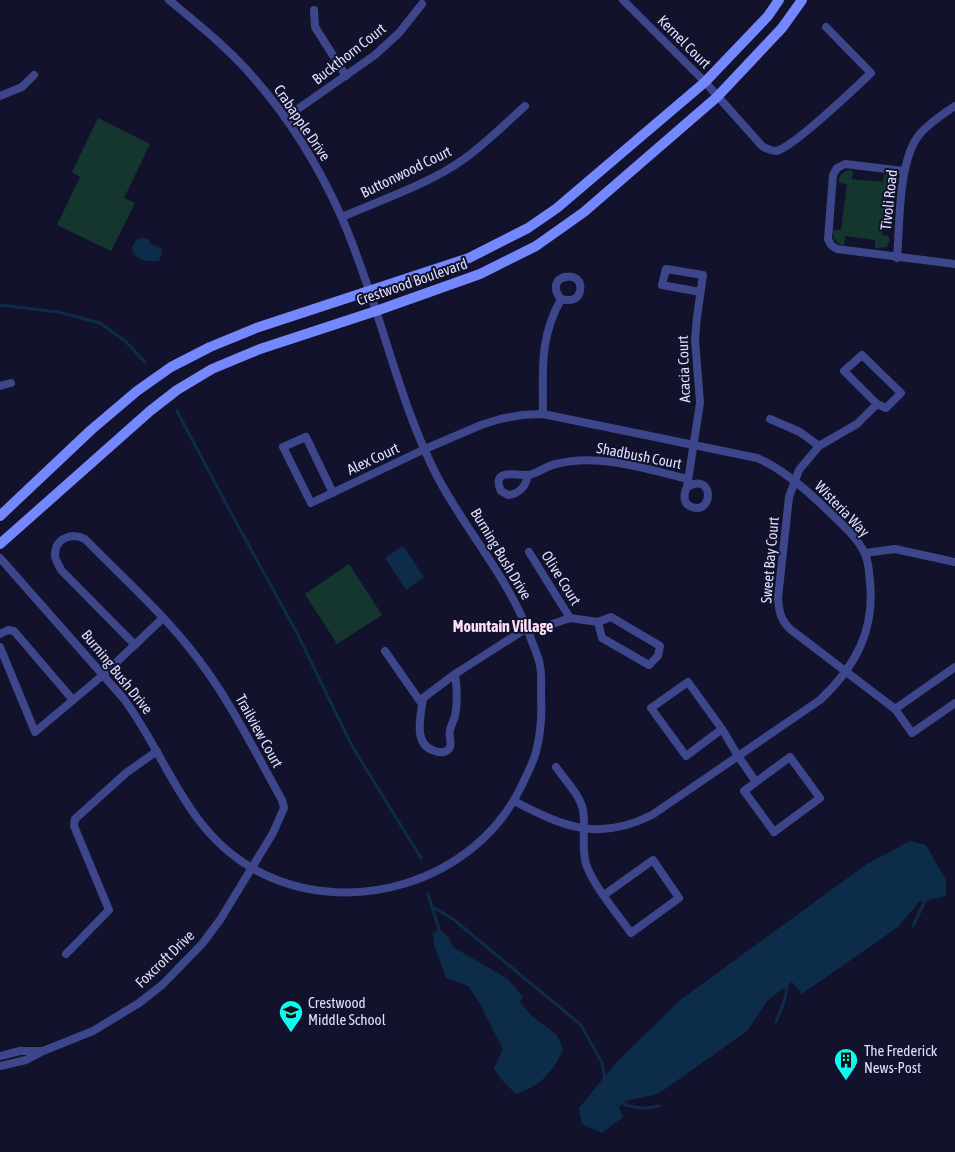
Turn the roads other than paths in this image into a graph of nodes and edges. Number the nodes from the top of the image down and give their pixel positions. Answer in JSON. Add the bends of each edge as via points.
{"nodes":[{"id":1,"x":169,"y":0,"type":"edge"},
{"id":2,"x":623,"y":0,"type":"edge"},
{"id":3,"x":779,"y":0,"type":"edge"},
{"id":4,"x":802,"y":0,"type":"edge"},
{"id":5,"x":422,"y":4,"type":"dead end"},
{"id":6,"x":314,"y":10,"type":"dead end"},
{"id":7,"x":826,"y":27,"type":"dead end"},
{"id":8,"x":34,"y":75,"type":"dead end"},
{"id":9,"x":346,"y":76,"type":"junction"},
{"id":10,"x":705,"y":82,"type":"junction"},
{"id":11,"x":0,"y":96,"type":"edge"},
{"id":12,"x":717,"y":97,"type":"junction"},
{"id":13,"x":525,"y":106,"type":"dead end"},
{"id":14,"x":955,"y":106,"type":"edge"},
{"id":15,"x":285,"y":118,"type":"junction"},
{"id":16,"x":904,"y":171,"type":"junction"},
{"id":17,"x":342,"y":217,"type":"junction"},
{"id":18,"x":897,"y":258,"type":"junction"},
{"id":19,"x":955,"y":264,"type":"edge"},
{"id":20,"x":369,"y":291,"type":"junction"},
{"id":21,"x":700,"y":292,"type":"junction"},
{"id":22,"x":561,"y":299,"type":"dead end"},
{"id":23,"x":376,"y":312,"type":"junction"},
{"id":24,"x":11,"y":383,"type":"dead end"},
{"id":25,"x":0,"y":386,"type":"edge"},
{"id":26,"x":877,"y":404,"type":"junction"},
{"id":27,"x":543,"y":414,"type":"junction"},
{"id":28,"x":770,"y":419,"type":"dead end"},
{"id":29,"x":694,"y":444,"type":"junction"},
{"id":30,"x":819,"y":446,"type":"junction"},
{"id":31,"x":425,"y":449,"type":"junction"},
{"id":32,"x":528,"y":475,"type":"dead end"},
{"id":33,"x":794,"y":482,"type":"junction"},
{"id":34,"x":687,"y":483,"type":"joint"},
{"id":35,"x":332,"y":493,"type":"junction"},
{"id":36,"x":0,"y":516,"type":"edge"},
{"id":37,"x":0,"y":544,"type":"edge"},
{"id":38,"x":529,"y":552,"type":"dead end"},
{"id":39,"x":865,"y":553,"type":"junction"},
{"id":40,"x":0,"y":558,"type":"edge"},
{"id":41,"x":955,"y":562,"type":"edge"},
{"id":42,"x":163,"y":618,"type":"junction"},
{"id":43,"x":570,"y":618,"type":"junction"},
{"id":44,"x":598,"y":622,"type":"junction"},
{"id":45,"x":528,"y":630,"type":"junction"},
{"id":46,"x":0,"y":634,"type":"edge"},
{"id":47,"x":135,"y":645,"type":"junction"},
{"id":48,"x":0,"y":647,"type":"edge"},
{"id":49,"x":385,"y":651,"type":"dead end"},
{"id":50,"x":955,"y":667,"type":"edge"},
{"id":51,"x":844,"y":672,"type":"junction"},
{"id":52,"x":455,"y":674,"type":"junction"},
{"id":53,"x":103,"y":675,"type":"junction"},
{"id":54,"x":73,"y":700,"type":"junction"},
{"id":55,"x":955,"y":703,"type":"edge"},
{"id":56,"x":422,"y":704,"type":"junction"},
{"id":57,"x":895,"y":709,"type":"junction"},
{"id":58,"x":722,"y":729,"type":"junction"},
{"id":59,"x":157,"y":751,"type":"junction"},
{"id":60,"x":738,"y":756,"type":"junction"},
{"id":61,"x":556,"y":767,"type":"dead end"},
{"id":62,"x":756,"y":782,"type":"junction"},
{"id":63,"x":514,"y":801,"type":"junction"},
{"id":64,"x":584,"y":829,"type":"junction"},
{"id":65,"x":252,"y":868,"type":"junction"},
{"id":66,"x":604,"y":895,"type":"junction"},
{"id":67,"x":66,"y":954,"type":"dead end"},
{"id":68,"x":43,"y":1051,"type":"junction"},
{"id":69,"x":0,"y":1056,"type":"edge"},
{"id":70,"x":0,"y":1066,"type":"edge"}],
"edges":[{"from":1,"to":15,"type":"street","name":"Crabapple Drive","via":[[253,76]]},
{"from":2,"to":10,"type":"street","name":"Kernel Court"},
{"from":3,"to":10,"type":"main road","name":"Crestwood Boulevard","via":[[768,16]]},
{"from":4,"to":12,"type":"main road","name":"Crestwood Boulevard","via":[[782,28]]},
{"from":5,"to":9,"type":"street","name":"Buckthorn Court","via":[[399,33]]},
{"from":6,"to":9,"type":"street","via":[[315,28]]},
{"from":7,"to":12,"type":"street","name":"Kernel Court","via":[[872,73],[798,138],[778,150],[762,146]]},
{"from":8,"to":11,"type":"street","via":[[22,87]]},
{"from":9,"to":15,"type":"street","name":"Buckthorn Court"},
{"from":10,"to":12,"type":"street","name":"Kernel Court"},
{"from":10,"to":20,"type":"main road","name":"Crestwood Boulevard","via":[[557,208],[528,228],[469,258]]},
{"from":12,"to":23,"type":"main road","name":"Crestwood Boulevard","via":[[584,212],[536,246],[480,274]]},
{"from":13,"to":17,"type":"street","name":"Buttonwood Court","via":[[455,165]]},
{"from":14,"to":16,"type":"street","name":"Tivoli Road","via":[[920,134]]},
{"from":15,"to":17,"type":"street","name":"Crabapple Drive"},
{"from":16,"to":18,"type":"street","name":"Tivoli Road"},
{"from":16,"to":18,"type":"street","via":[[845,164],[833,175],[828,239],[831,245],[837,249]]},
{"from":17,"to":20,"type":"street","name":"Crabapple Drive"},
{"from":18,"to":19,"type":"street"},
{"from":20,"to":23,"type":"street","name":"Burning Bush Drive"},
{"from":20,"to":36,"type":"main road","name":"Crestwood Boulevard","via":[[256,328],[171,367],[91,430]]},
{"from":21,"to":21,"type":"street","name":"Acacia Court","via":[[703,275],[666,269],[662,285]]},
{"from":21,"to":29,"type":"street","name":"Acacia Court","via":[[695,339],[700,403]]},
{"from":22,"to":27,"type":"street","via":[[545,338]]},
{"from":23,"to":31,"type":"street","name":"Burning Bush Drive","via":[[395,373]]},
{"from":23,"to":37,"type":"main road","name":"Crestwood Boulevard","via":[[260,349],[212,369],[150,411]]},
{"from":24,"to":25,"type":"street"},
{"from":26,"to":26,"type":"street","via":[[844,371],[862,355],[900,393],[886,408]]},
{"from":26,"to":30,"type":"street","via":[[857,424]]},
{"from":27,"to":29,"type":"street","name":"Wisteria Way"},
{"from":27,"to":31,"type":"street","name":"Wisteria Way","via":[[500,419]]},
{"from":28,"to":30,"type":"street","via":[[800,432]]},
{"from":29,"to":33,"type":"street","name":"Wisteria Way","via":[[757,458]]},
{"from":29,"to":34,"type":"street","name":"Acacia Court"},
{"from":30,"to":33,"type":"street","name":"Sweet Bay Court","via":[[799,470]]},
{"from":31,"to":35,"type":"street","name":"Alex Court"},
{"from":31,"to":45,"type":"street","name":"Burning Bush Drive","via":[[439,480],[510,592]]},
{"from":32,"to":34,"type":"street","name":"Shadbush Court","via":[[555,464],[585,460],[630,466]]},
{"from":33,"to":39,"type":"street","name":"Wisteria Way","via":[[841,523]]},
{"from":33,"to":51,"type":"street","name":"Sweet Bay Court","via":[[789,497],[779,613],[790,629]]},
{"from":35,"to":35,"type":"street","name":"Alex Court","via":[[306,437],[283,447],[311,503]]},
{"from":38,"to":43,"type":"street","name":"Olive Court"},
{"from":39,"to":41,"type":"street","via":[[895,549]]},
{"from":39,"to":51,"type":"street","name":"Wisteria Way","via":[[872,601],[869,622],[856,656]]},
{"from":40,"to":53,"type":"street","name":"Burning Bush Drive"},
{"from":42,"to":47,"type":"street"},
{"from":42,"to":47,"type":"street","name":"Trailview Court","via":[[85,539],[71,535],[66,538],[55,554],[61,570]]},
{"from":42,"to":65,"type":"street","name":"Trailview Court","via":[[198,658],[230,705],[282,800],[281,818]]},
{"from":43,"to":44,"type":"street"},
{"from":43,"to":45,"type":"street"},
{"from":44,"to":44,"type":"street","via":[[611,617],[660,646],[658,656],[649,665],[602,638]]},
{"from":45,"to":52,"type":"street"},
{"from":45,"to":63,"type":"street","name":"Burning Bush Drive","via":[[540,666],[542,714],[536,755]]},
{"from":46,"to":54,"type":"street","via":[[14,631]]},
{"from":47,"to":53,"type":"street"},
{"from":48,"to":54,"type":"street","via":[[36,732]]},
{"from":49,"to":56,"type":"street"},
{"from":50,"to":57,"type":"street"},
{"from":51,"to":57,"type":"street","name":"Sweet Bay Court"},
{"from":51,"to":60,"type":"street","name":"Wisteria Way","via":[[820,700]]},
{"from":52,"to":56,"type":"street","via":[[423,698]]},
{"from":52,"to":56,"type":"street","via":[[458,690],[455,716],[450,730],[450,746],[442,753],[423,743],[419,730]]},
{"from":53,"to":54,"type":"street"},
{"from":53,"to":59,"type":"street","name":"Burning Bush Drive","via":[[141,722]]},
{"from":55,"to":57,"type":"street","name":"Sweet Bay Court","via":[[912,733]]},
{"from":58,"to":58,"type":"street","via":[[688,682],[652,708],[686,756]]},
{"from":58,"to":60,"type":"street"},
{"from":59,"to":65,"type":"street","name":"Burning Bush Drive","via":[[182,799],[202,826],[227,851]]},
{"from":59,"to":67,"type":"street","via":[[126,773],[75,818],[74,826],[109,910]]},
{"from":60,"to":62,"type":"street"},
{"from":60,"to":64,"type":"street","name":"Wisteria Way","via":[[652,815],[617,828]]},
{"from":61,"to":64,"type":"street","via":[[583,809]]},
{"from":62,"to":62,"type":"street","via":[[744,791],[774,832],[820,798],[790,757]]},
{"from":63,"to":64,"type":"street","name":"Wisteria Way","via":[[558,822]]},
{"from":63,"to":65,"type":"street","name":"Burning Bush Drive","via":[[471,848],[434,872],[386,890],[332,893],[311,890]]},
{"from":64,"to":66,"type":"street","via":[[587,865]]},
{"from":65,"to":68,"type":"street","name":"Foxcroft Drive","via":[[202,944],[162,985],[93,1031]]},
{"from":66,"to":66,"type":"street","via":[[631,932],[680,898],[653,860]]},
{"from":68,"to":69,"type":"street","name":"Foxcroft Drive","via":[[20,1051]]},
{"from":68,"to":70,"type":"street","name":"Foxcroft Drive","via":[[26,1060]]}]}
